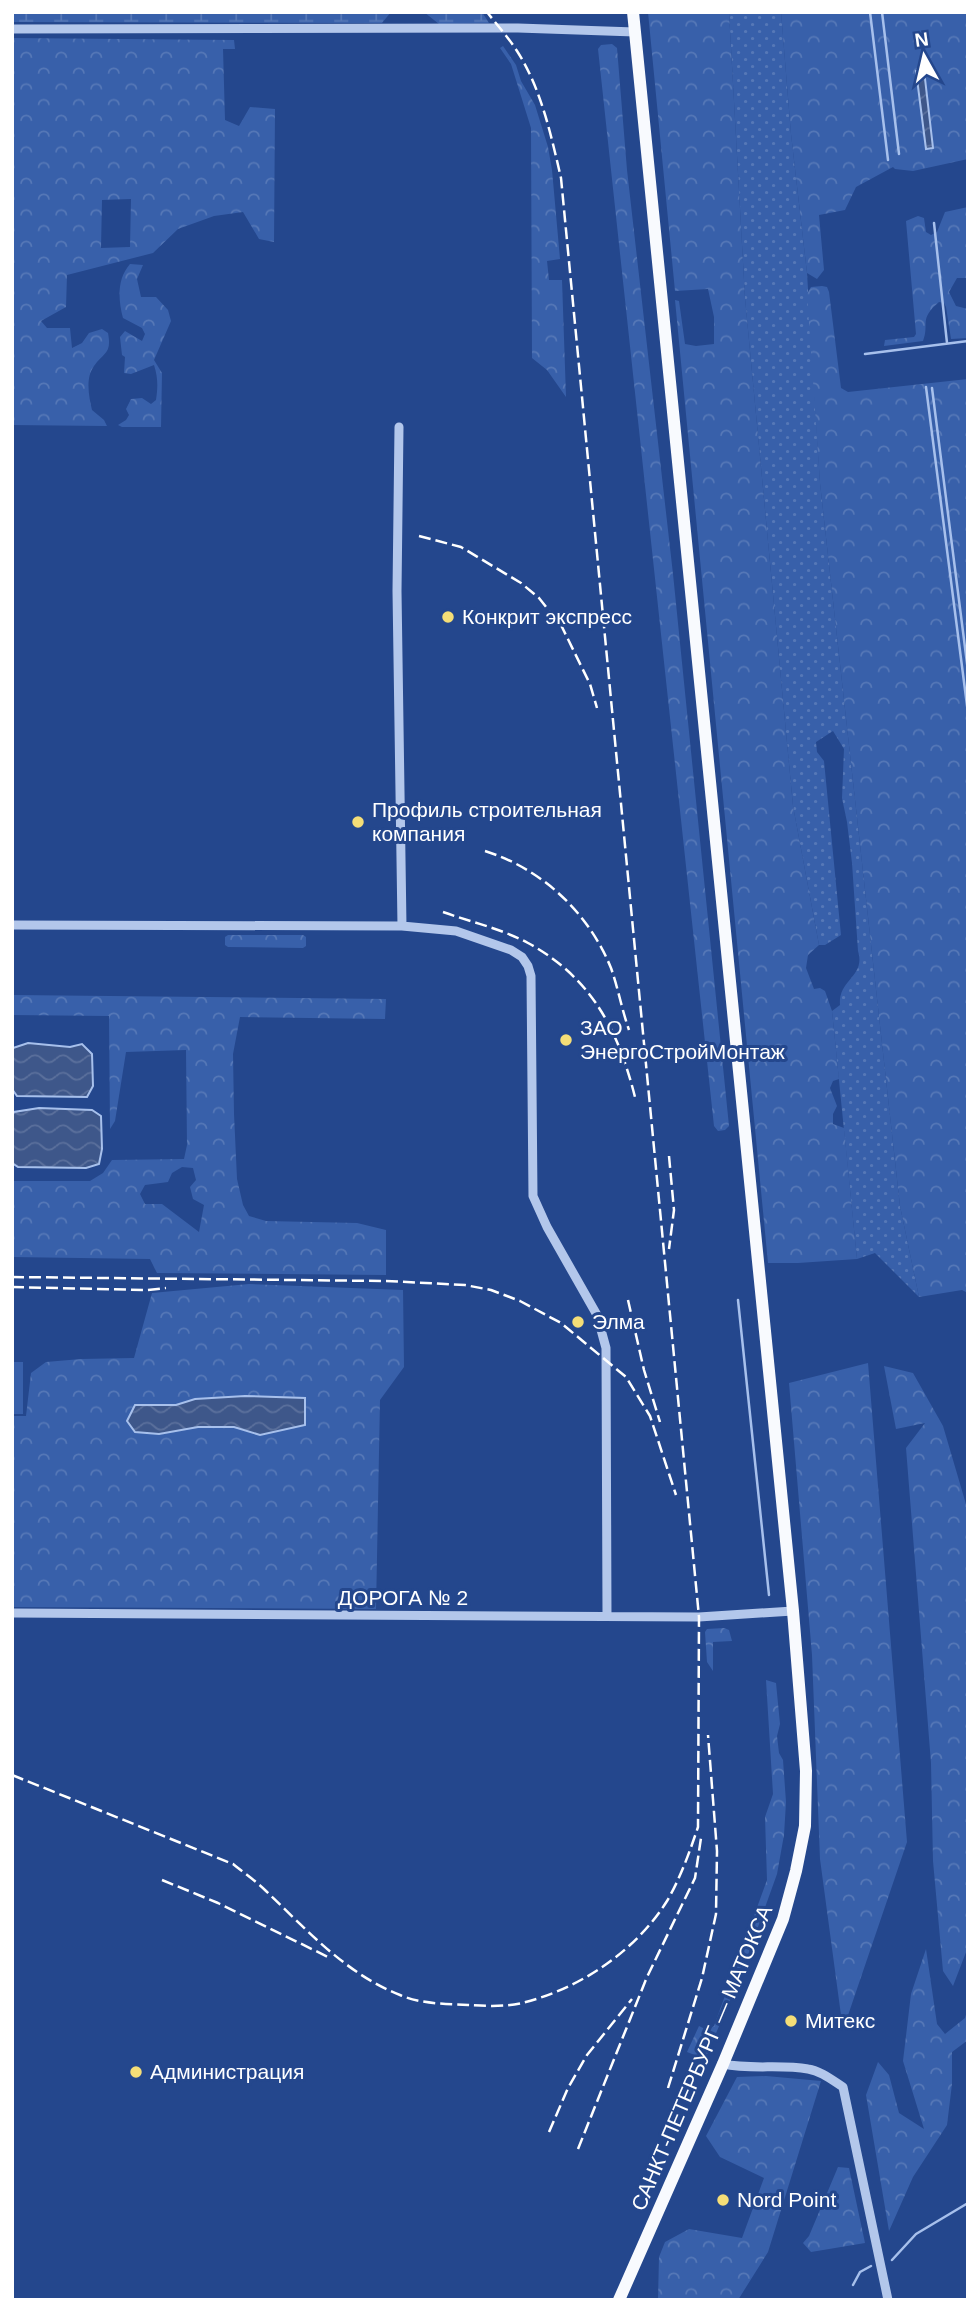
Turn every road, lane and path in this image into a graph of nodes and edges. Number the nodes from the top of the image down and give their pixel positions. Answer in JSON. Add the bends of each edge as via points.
{"nodes":[{"id":1,"x":633,"y":12,"type":"edge"},
{"id":2,"x":12,"y":29,"type":"edge"},
{"id":3,"x":635,"y":32,"type":"junction"},
{"id":4,"x":399,"y":427,"type":"dead end"},
{"id":5,"x":12,"y":925,"type":"edge"},
{"id":6,"x":402,"y":926,"type":"junction"},
{"id":7,"x":793,"y":1611,"type":"junction"},
{"id":8,"x":12,"y":1613,"type":"edge"},
{"id":9,"x":607,"y":1615,"type":"junction"},
{"id":10,"x":723,"y":2064,"type":"junction"},
{"id":11,"x":619,"y":2300,"type":"edge"},
{"id":12,"x":888,"y":2300,"type":"edge"}],
"edges":[{"from":1,"to":3,"type":"main road","name":"САНКТ-ПЕТЕРБУРГ — МАТОКСА"},
{"from":2,"to":3,"type":"street"},
{"from":3,"to":7,"type":"main road","name":"САНКТ-ПЕТЕРБУРГ — МАТОКСА"},
{"from":4,"to":6,"type":"street"},
{"from":5,"to":6,"type":"street"},
{"from":6,"to":9,"type":"street","via":[[456,931],[511,950],[522,957],[531,976],[533,1196],[597,1315],[606,1348]]},
{"from":7,"to":9,"type":"street","name":"ДОРОГА № 2","via":[[699,1617]]},
{"from":7,"to":10,"type":"main road","name":"САНКТ-ПЕТЕРБУРГ — МАТОКСА","via":[[806,1771],[805,1826],[783,1919]]},
{"from":8,"to":9,"type":"street","name":"ДОРОГА № 2"},
{"from":10,"to":11,"type":"main road","name":"САНКТ-ПЕТЕРБУРГ — МАТОКСА"},
{"from":10,"to":12,"type":"street","via":[[808,2069],[843,2088]]}]}
